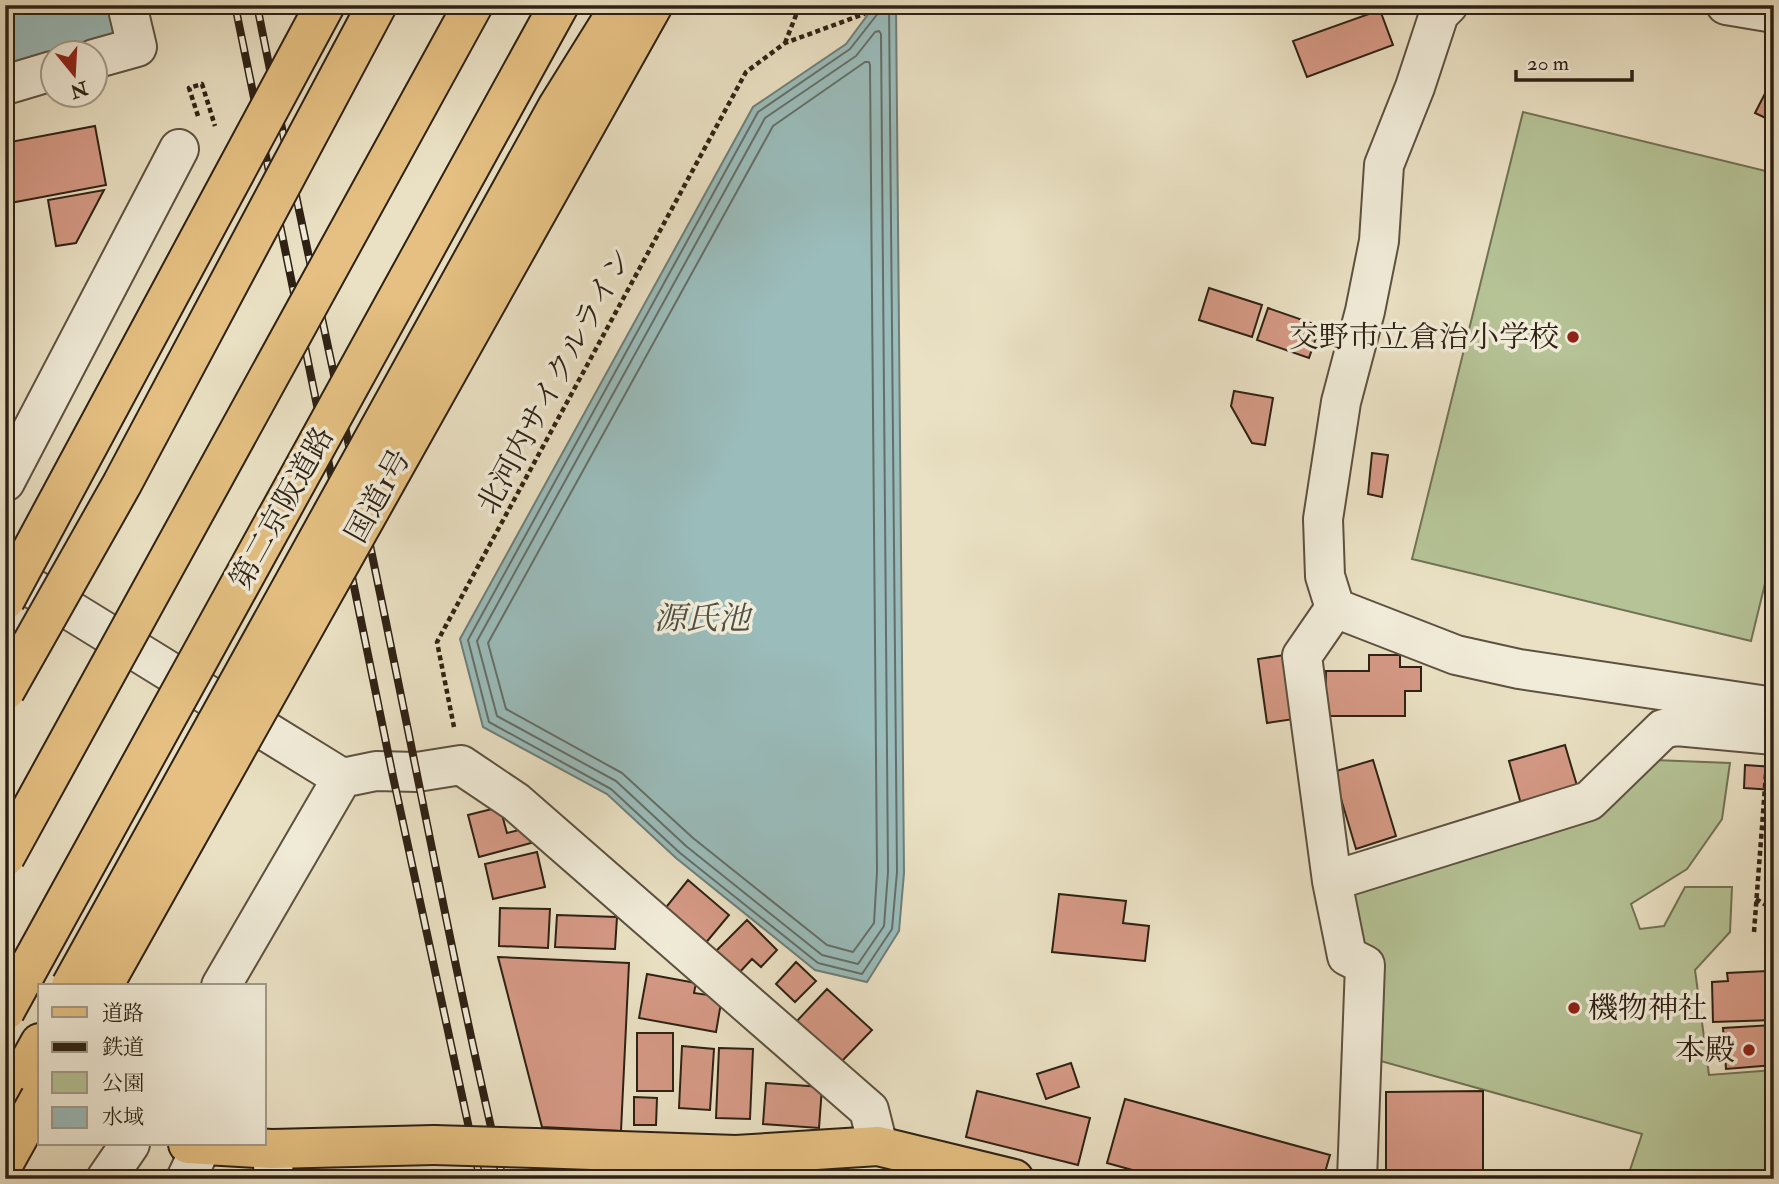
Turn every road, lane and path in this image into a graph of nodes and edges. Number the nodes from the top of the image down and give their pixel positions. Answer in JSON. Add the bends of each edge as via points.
{"nodes":[{"id":1,"x":127,"y":5,"type":"edge"},
{"id":2,"x":325,"y":5,"type":"edge"},
{"id":3,"x":377,"y":5,"type":"edge"},
{"id":4,"x":473,"y":5,"type":"edge"},
{"id":5,"x":559,"y":5,"type":"edge"},
{"id":6,"x":621,"y":5,"type":"edge"},
{"id":7,"x":653,"y":5,"type":"edge"},
{"id":8,"x":800,"y":5,"type":"edge"},
{"id":9,"x":869,"y":5,"type":"edge"},
{"id":10,"x":1448,"y":5,"type":"edge"},
{"id":11,"x":1726,"y":5,"type":"edge"},
{"id":12,"x":1774,"y":13,"type":"edge"},
{"id":13,"x":785,"y":43,"type":"junction"},
{"id":14,"x":108,"y":55,"type":"edge"},
{"id":15,"x":38,"y":75,"type":"edge"},
{"id":16,"x":5,"y":85,"type":"edge"},
{"id":17,"x":179,"y":149,"type":"dead end"},
{"id":18,"x":5,"y":482,"type":"edge"},
{"id":19,"x":5,"y":573,"type":"edge"},
{"id":20,"x":5,"y":600,"type":"edge"},
{"id":21,"x":60,"y":604,"type":"junction"},
{"id":22,"x":1335,"y":608,"type":"junction"},
{"id":23,"x":5,"y":691,"type":"edge"},
{"id":24,"x":5,"y":706,"type":"edge"},
{"id":25,"x":1772,"y":726,"type":"edge"},
{"id":26,"x":461,"y":765,"type":"junction"},
{"id":27,"x":342,"y":778,"type":"junction"},
{"id":28,"x":5,"y":857,"type":"edge"},
{"id":29,"x":1332,"y":881,"type":"junction"},
{"id":30,"x":1756,"y":899,"type":"junction"},
{"id":31,"x":1774,"y":910,"type":"edge"},
{"id":32,"x":1754,"y":932,"type":"dead end"},
{"id":33,"x":72,"y":984,"type":"edge"},
{"id":34,"x":104,"y":984,"type":"edge"},
{"id":35,"x":223,"y":984,"type":"edge"},
{"id":36,"x":5,"y":1011,"type":"edge"},
{"id":37,"x":38,"y":1047,"type":"edge"},
{"id":38,"x":38,"y":1102,"type":"edge"},
{"id":39,"x":5,"y":1106,"type":"edge"},
{"id":40,"x":5,"y":1137,"type":"edge"},
{"id":41,"x":38,"y":1138,"type":"edge"},
{"id":42,"x":129,"y":1146,"type":"edge"},
{"id":43,"x":201,"y":1146,"type":"edge"},
{"id":44,"x":209,"y":1146,"type":"edge"},
{"id":45,"x":878,"y":1146,"type":"junction"},
{"id":46,"x":5,"y":1161,"type":"edge"},
{"id":47,"x":273,"y":1164,"type":"edge"},
{"id":48,"x":937,"y":1170,"type":"edge"},
{"id":49,"x":106,"y":1179,"type":"edge"},
{"id":50,"x":186,"y":1179,"type":"edge"},
{"id":51,"x":1014,"y":1179,"type":"edge"},
{"id":52,"x":1357,"y":1179,"type":"edge"}],
"edges":[{"from":1,"to":14,"type":"street","via":[[137,47]]},
{"from":2,"to":20,"type":"main road","bridge":true},
{"from":3,"to":23,"type":"main road","bridge":true,"via":[[122,484]]},
{"from":4,"to":28,"type":"main road","bridge":true},
{"from":5,"to":36,"type":"main road","name":"第二京阪道路","bridge":true},
{"from":6,"to":33,"type":"main road","bridge":true,"via":[[558,106]]},
{"from":7,"to":34,"type":"main road","name":"国道1号","bridge":true},
{"from":8,"to":13,"type":"path"},
{"from":9,"to":13,"type":"path","name":"北河内サイクルライン","via":[[864,14]]},
{"from":10,"to":22,"type":"street","via":[[1439,14],[1384,165],[1379,241],[1341,402],[1323,519],[1325,576]]},
{"from":11,"to":12,"type":"street"},
{"from":13,"to":26,"type":"path","name":"北河内サイクルライン","via":[[746,72],[437,642]]},
{"from":15,"to":16,"type":"street"},
{"from":17,"to":18,"type":"street"},
{"from":19,"to":21,"type":"street"},
{"from":21,"to":24,"type":"street"},
{"from":21,"to":27,"type":"street"},
{"from":22,"to":25,"type":"street","via":[[1456,655]]},
{"from":22,"to":29,"type":"street","via":[[1302,656]]},
{"from":25,"to":29,"type":"street","via":[[1663,729],[1589,801]]},
{"from":25,"to":30,"type":"path"},
{"from":26,"to":27,"type":"street"},
{"from":26,"to":45,"type":"street","via":[[516,802],[869,1110]]},
{"from":27,"to":35,"type":"street"},
{"from":29,"to":52,"type":"street","via":[[1347,956],[1365,965]]},
{"from":30,"to":31,"type":"path"},
{"from":30,"to":32,"type":"path"},
{"from":37,"to":39,"type":"main road"},
{"from":38,"to":46,"type":"main road","bridge":true},
{"from":40,"to":41,"type":"main road"},
{"from":42,"to":49,"type":"street"},
{"from":43,"to":50,"type":"street"},
{"from":44,"to":47,"type":"main road"},
{"from":45,"to":47,"type":"main road","bridge":true,"via":[[736,1155],[434,1145]]},
{"from":45,"to":48,"type":"main road"},
{"from":48,"to":51,"type":"main road"}]}
